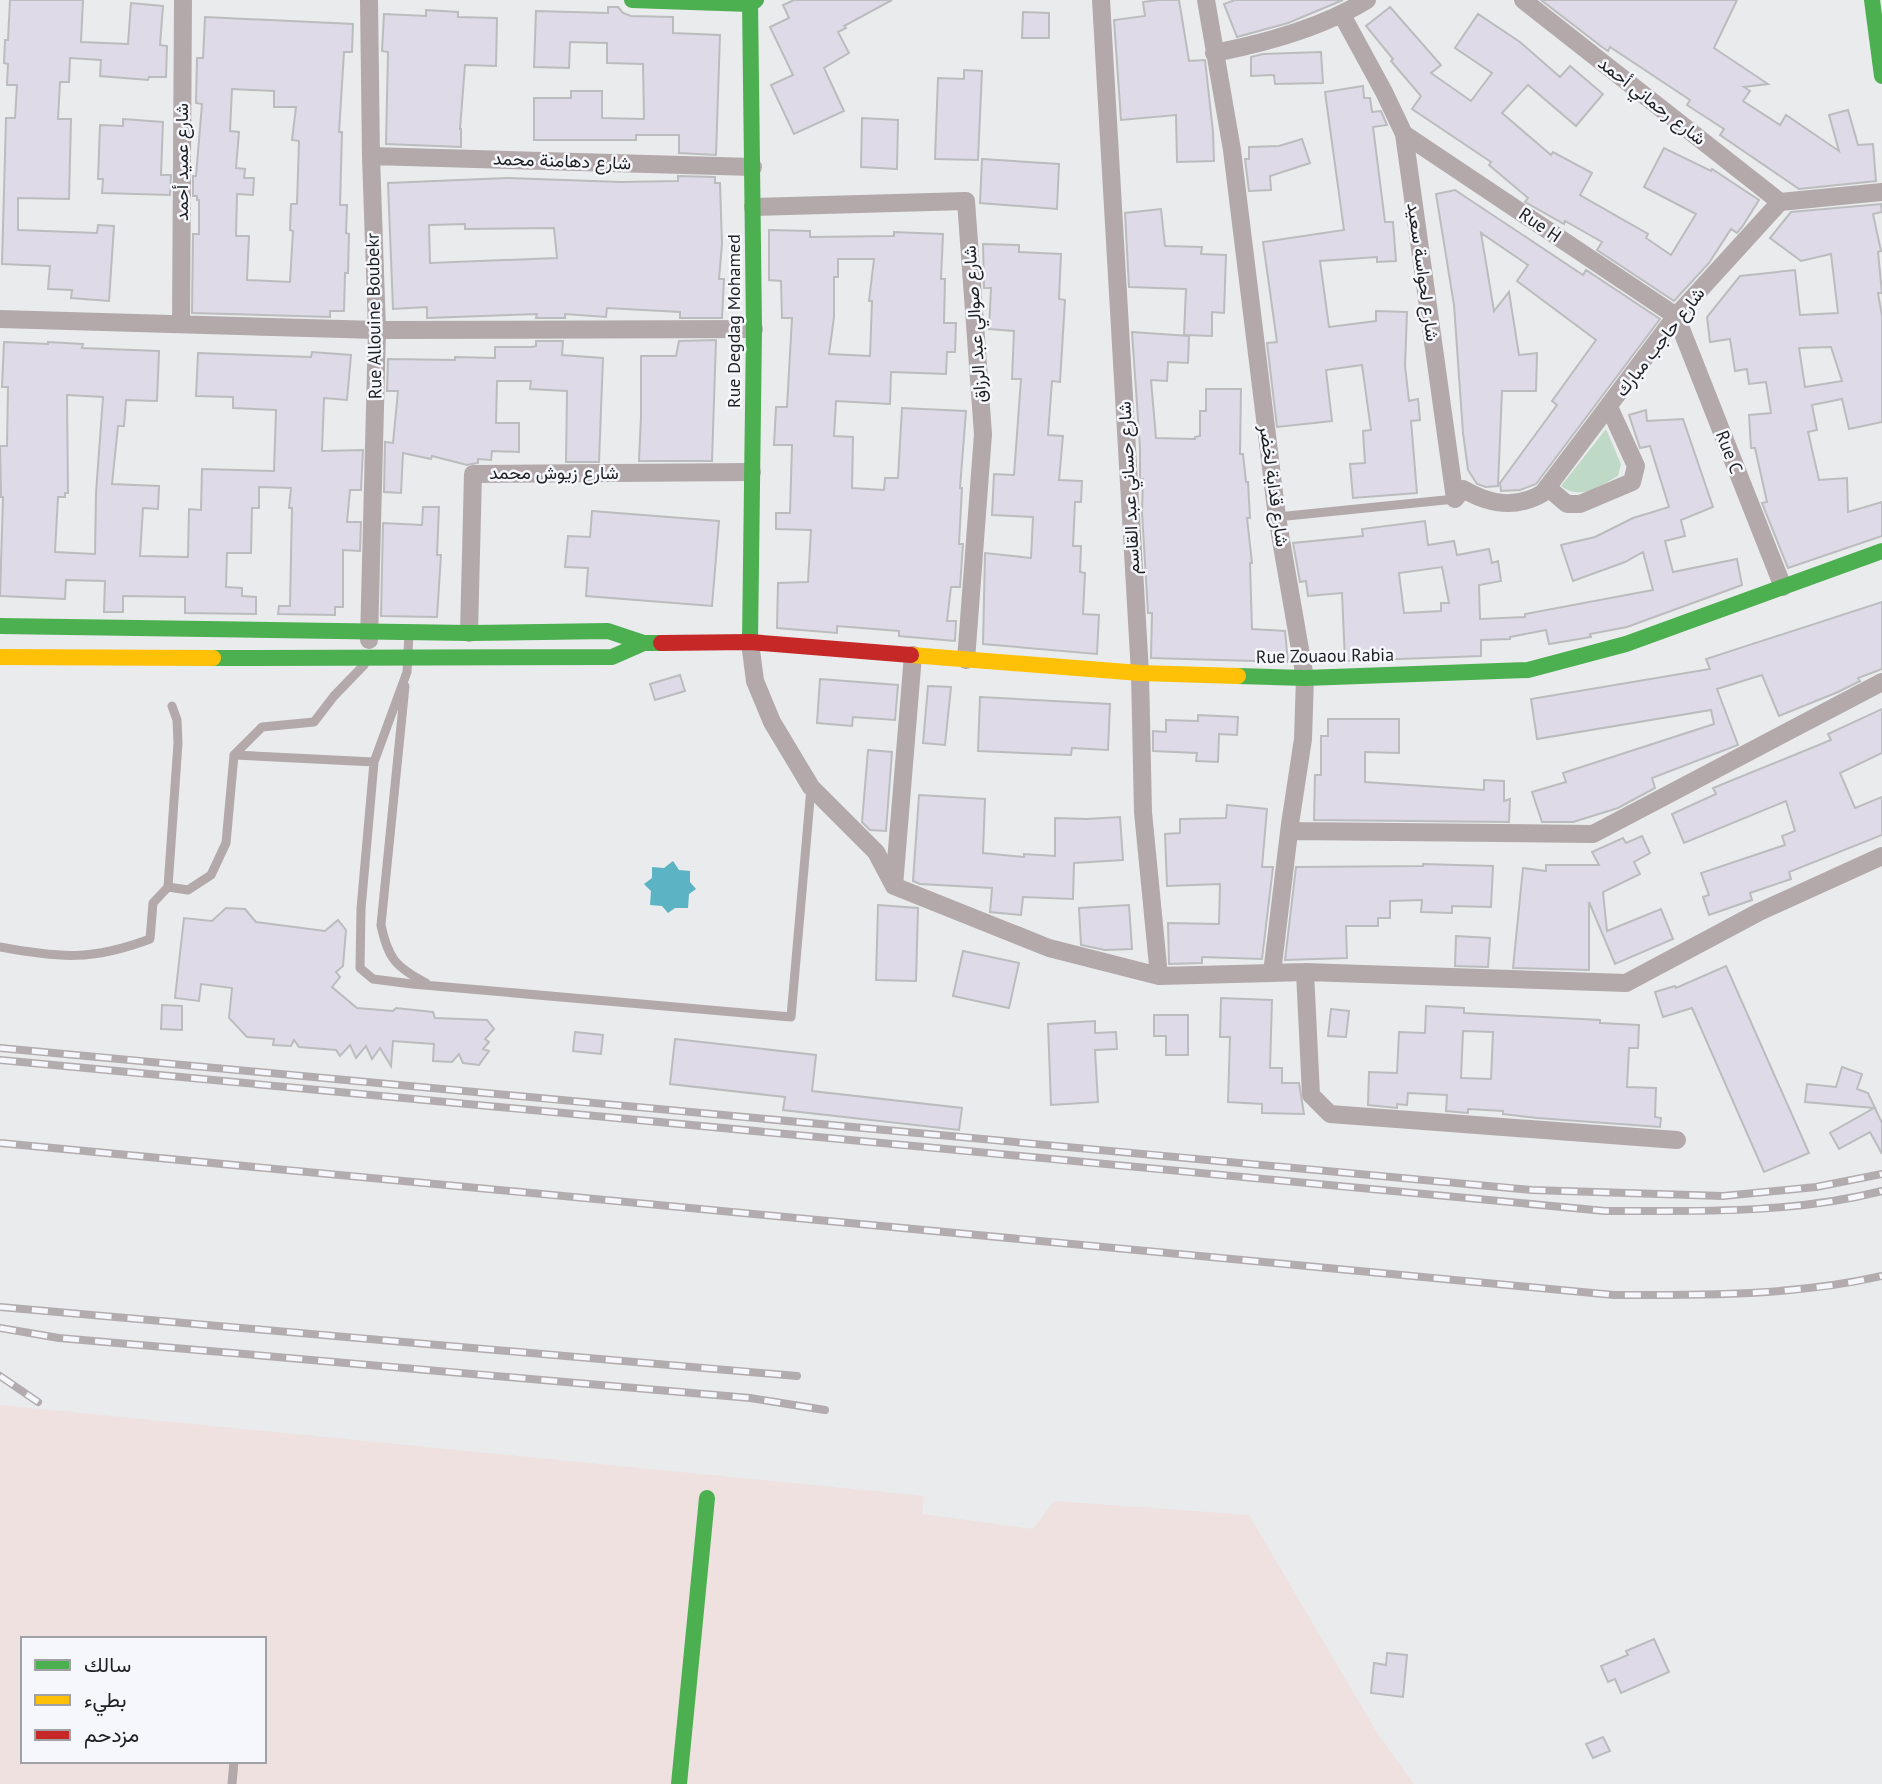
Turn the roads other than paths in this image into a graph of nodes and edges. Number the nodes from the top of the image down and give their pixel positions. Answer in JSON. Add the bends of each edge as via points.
{"nodes":[{"id":1,"x":183,"y":0,"type":"edge"},
{"id":2,"x":369,"y":0,"type":"edge"},
{"id":3,"x":632,"y":0,"type":"edge"},
{"id":4,"x":1101,"y":0,"type":"edge"},
{"id":5,"x":1206,"y":0,"type":"edge"},
{"id":6,"x":1367,"y":0,"type":"edge"},
{"id":7,"x":1523,"y":0,"type":"edge"},
{"id":8,"x":1872,"y":0,"type":"edge"},
{"id":9,"x":752,"y":1,"type":"edge"},
{"id":10,"x":1342,"y":15,"type":"junction"},
{"id":11,"x":1214,"y":53,"type":"junction"},
{"id":12,"x":1882,"y":76,"type":"edge"},
{"id":13,"x":1404,"y":134,"type":"junction"},
{"id":14,"x":371,"y":156,"type":"junction"},
{"id":15,"x":753,"y":167,"type":"junction"},
{"id":16,"x":1882,"y":192,"type":"edge"},
{"id":17,"x":1780,"y":202,"type":"junction"},
{"id":18,"x":753,"y":207,"type":"junction"},
{"id":19,"x":1676,"y":316,"type":"junction"},
{"id":20,"x":0,"y":319,"type":"edge"},
{"id":21,"x":181,"y":324,"type":"junction"},
{"id":22,"x":377,"y":330,"type":"junction"},
{"id":23,"x":754,"y":330,"type":"junction"},
{"id":24,"x":1609,"y":407,"type":"junction"},
{"id":25,"x":752,"y":472,"type":"junction"},
{"id":26,"x":1547,"y":487,"type":"junction"},
{"id":27,"x":1455,"y":499,"type":"junction"},
{"id":28,"x":1277,"y":517,"type":"junction"},
{"id":29,"x":1882,"y":551,"type":"edge"},
{"id":30,"x":1783,"y":587,"type":"junction"},
{"id":31,"x":0,"y":626,"type":"edge"},
{"id":32,"x":368,"y":631,"type":"junction"},
{"id":33,"x":409,"y":632,"type":"junction"},
{"id":34,"x":469,"y":633,"type":"junction"},
{"id":35,"x":750,"y":642,"type":"junction"},
{"id":36,"x":644,"y":643,"type":"junction"},
{"id":37,"x":913,"y":655,"type":"junction"},
{"id":38,"x":0,"y":657,"type":"edge"},
{"id":39,"x":370,"y":659,"type":"junction"},
{"id":40,"x":966,"y":660,"type":"junction"},
{"id":41,"x":407,"y":666,"type":"junction"},
{"id":42,"x":1140,"y":673,"type":"junction"},
{"id":43,"x":1305,"y":677,"type":"junction"},
{"id":44,"x":1882,"y":682,"type":"edge"},
{"id":45,"x":172,"y":706,"type":"dead end"},
{"id":46,"x":234,"y":755,"type":"junction"},
{"id":47,"x":374,"y":762,"type":"junction"},
{"id":48,"x":811,"y":787,"type":"junction"},
{"id":49,"x":1289,"y":831,"type":"junction"},
{"id":50,"x":1882,"y":856,"type":"edge"},
{"id":51,"x":894,"y":886,"type":"junction"},
{"id":52,"x":168,"y":887,"type":"junction"},
{"id":53,"x":0,"y":947,"type":"edge"},
{"id":54,"x":1305,"y":972,"type":"junction"},
{"id":55,"x":1272,"y":973,"type":"junction"},
{"id":56,"x":1159,"y":976,"type":"junction"},
{"id":57,"x":431,"y":986,"type":"junction"},
{"id":58,"x":1676,"y":1140,"type":"dead end"},
{"id":59,"x":707,"y":1498,"type":"dead end"},
{"id":60,"x":234,"y":1763,"type":"edge"},
{"id":61,"x":232,"y":1784,"type":"edge"},
{"id":62,"x":679,"y":1784,"type":"edge"}],
"edges":[{"from":1,"to":21,"type":"street","name":"شارع عميد أحمد"},
{"from":2,"to":14,"type":"street","name":"Rue Allouine Boubekr"},
{"from":3,"to":9,"type":"main road"},
{"from":4,"to":42,"type":"street","name":"شارع حساني عبد القاسم"},
{"from":5,"to":11,"type":"street","name":"شارع قداية لخضر"},
{"from":6,"to":10,"type":"street"},
{"from":7,"to":17,"type":"street","name":"شارع رحماني أحمد"},
{"from":8,"to":12,"type":"main road"},
{"from":9,"to":15,"type":"main road","name":"Rue Degdag Mohamed"},
{"from":10,"to":11,"type":"street"},
{"from":10,"to":13,"type":"street","name":"شارع لحواسة سعيد"},
{"from":11,"to":28,"type":"street","name":"شارع قداية لخضر","via":[[1232,150]]},
{"from":13,"to":19,"type":"street","name":"Rue H"},
{"from":13,"to":27,"type":"street","name":"شارع لحواسة سعيد"},
{"from":14,"to":15,"type":"street","name":"شارع دهامنة محمد"},
{"from":14,"to":22,"type":"street","name":"Rue Allouine Boubekr"},
{"from":15,"to":18,"type":"main road","name":"Rue Degdag Mohamed"},
{"from":16,"to":17,"type":"street"},
{"from":17,"to":19,"type":"street","name":"شارع حاجب مبارك"},
{"from":18,"to":23,"type":"main road","name":"Rue Degdag Mohamed"},
{"from":18,"to":40,"type":"street","name":"شارع صوالي عبد الرزاق","via":[[966,201],[983,434]]},
{"from":19,"to":24,"type":"street","name":"شارع حاجب مبارك"},
{"from":19,"to":30,"type":"street","name":"Rue C"},
{"from":20,"to":21,"type":"street"},
{"from":21,"to":22,"type":"street"},
{"from":22,"to":23,"type":"street"},
{"from":22,"to":32,"type":"street","name":"Rue Allouine Boubekr"},
{"from":23,"to":25,"type":"main road","name":"Rue Degdag Mohamed"},
{"from":24,"to":26,"type":"street","name":"شارع حاجب مبارك"},
{"from":24,"to":26,"type":"street","via":[[1636,466],[1632,482],[1580,504],[1567,504]]},
{"from":25,"to":34,"type":"street","name":"شارع زيوش محمد","via":[[473,474]]},
{"from":25,"to":35,"type":"main road","name":"Rue Degdag Mohamed"},
{"from":26,"to":27,"type":"street","name":"شارع حاجب مبارك","via":[[1519,504],[1493,501],[1463,489]]},
{"from":27,"to":28,"type":"lane"},
{"from":28,"to":43,"type":"street","name":"شارع قداية لخضر"},
{"from":29,"to":30,"type":"main road","name":"Rue Zouaou Rabia"},
{"from":30,"to":43,"type":"main road","name":"Rue Zouaou Rabia","via":[[1626,645],[1528,670]]},
{"from":31,"to":32,"type":"main road"},
{"from":32,"to":33,"type":"main road"},
{"from":32,"to":39,"type":"street","name":"Rue Allouine Boubekr"},
{"from":33,"to":34,"type":"main road"},
{"from":33,"to":41,"type":"lane"},
{"from":34,"to":36,"type":"main road","via":[[608,631]]},
{"from":35,"to":36,"type":"main road","name":"Rue Zouaou Rabia"},
{"from":35,"to":37,"type":"main road","name":"Rue Zouaou Rabia"},
{"from":35,"to":48,"type":"street","via":[[755,681],[772,722]]},
{"from":36,"to":41,"type":"main road","via":[[612,657]]},
{"from":37,"to":40,"type":"main road","name":"Rue Zouaou Rabia"},
{"from":37,"to":51,"type":"street"},
{"from":38,"to":39,"type":"main road"},
{"from":39,"to":41,"type":"main road"},
{"from":39,"to":46,"type":"lane","via":[[314,722],[262,727]]},
{"from":40,"to":42,"type":"main road","name":"Rue Zouaou Rabia"},
{"from":41,"to":47,"type":"lane"},
{"from":41,"to":57,"type":"lane","via":[[381,925],[386,948],[397,963]]},
{"from":42,"to":43,"type":"main road","name":"Rue Zouaou Rabia"},
{"from":42,"to":56,"type":"street","name":"شارع حساني عبد القاسم","via":[[1143,812]]},
{"from":43,"to":49,"type":"street","name":"شارع قداية لخضر","via":[[1303,739]]},
{"from":44,"to":49,"type":"street","via":[[1593,834]]},
{"from":45,"to":52,"type":"lane","via":[[178,743]]},
{"from":46,"to":47,"type":"lane"},
{"from":46,"to":52,"type":"lane","via":[[226,843],[211,875],[188,890]]},
{"from":47,"to":57,"type":"lane","via":[[360,909],[360,968],[373,979]]},
{"from":48,"to":51,"type":"street","via":[[876,852]]},
{"from":48,"to":57,"type":"lane","via":[[791,1017]]},
{"from":49,"to":55,"type":"street","name":"شارع قداية لخضر"},
{"from":50,"to":54,"type":"street","via":[[1759,912],[1626,983]]},
{"from":51,"to":56,"type":"street","via":[[1049,948]]},
{"from":52,"to":53,"type":"lane","via":[[153,903],[150,939],[124,949],[47,956]]},
{"from":54,"to":55,"type":"street"},
{"from":54,"to":58,"type":"street","via":[[1311,1095],[1329,1114]]},
{"from":55,"to":56,"type":"street"},
{"from":59,"to":62,"type":"main road"},
{"from":60,"to":61,"type":"lane"}]}
